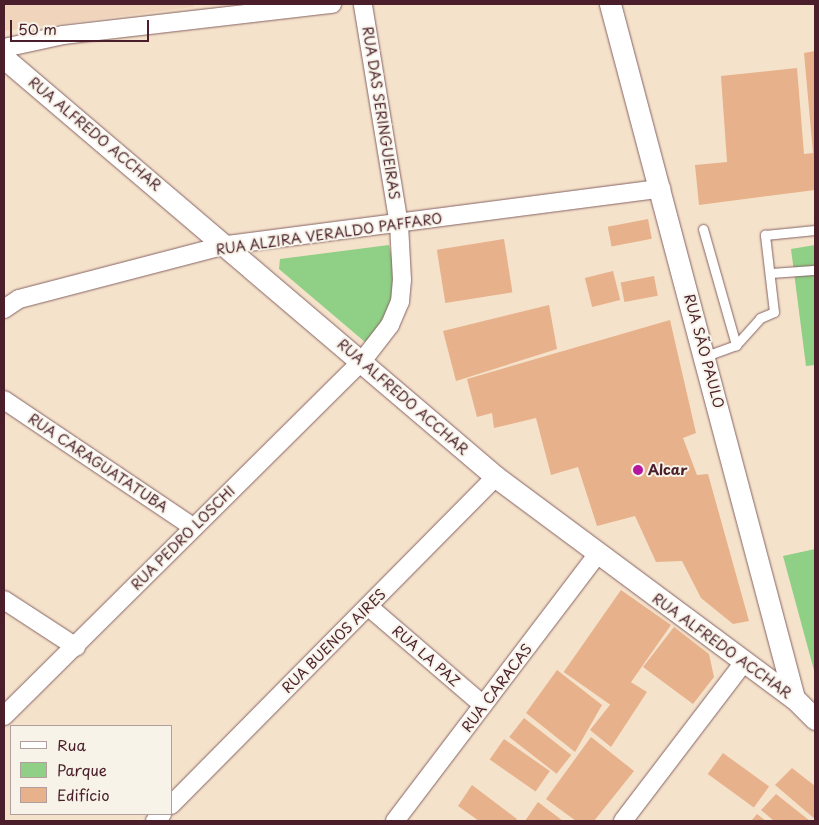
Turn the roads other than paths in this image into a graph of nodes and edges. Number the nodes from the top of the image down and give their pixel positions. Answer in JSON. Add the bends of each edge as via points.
{"nodes":[{"id":1,"x":332,"y":4,"type":"edge"},
{"id":2,"x":363,"y":4,"type":"edge"},
{"id":3,"x":610,"y":4,"type":"edge"},
{"id":4,"x":4,"y":48,"type":"edge"},
{"id":5,"x":4,"y":58,"type":"edge"},
{"id":6,"x":661,"y":189,"type":"junction"},
{"id":7,"x":398,"y":225,"type":"junction"},
{"id":8,"x":703,"y":229,"type":"dead end"},
{"id":9,"x":815,"y":230,"type":"edge"},
{"id":10,"x":227,"y":245,"type":"junction"},
{"id":11,"x":813,"y":270,"type":"dead end"},
{"id":12,"x":771,"y":273,"type":"junction"},
{"id":13,"x":4,"y":309,"type":"edge"},
{"id":14,"x":736,"y":345,"type":"junction"},
{"id":15,"x":706,"y":356,"type":"junction"},
{"id":16,"x":363,"y":360,"type":"junction"},
{"id":17,"x":4,"y":400,"type":"edge"},
{"id":18,"x":496,"y":477,"type":"junction"},
{"id":19,"x":193,"y":526,"type":"junction"},
{"id":20,"x":598,"y":554,"type":"junction"},
{"id":21,"x":4,"y":600,"type":"edge"},
{"id":22,"x":369,"y":607,"type":"junction"},
{"id":23,"x":76,"y":647,"type":"junction"},
{"id":24,"x":744,"y":662,"type":"junction"},
{"id":25,"x":794,"y":698,"type":"junction"},
{"id":26,"x":484,"y":705,"type":"junction"},
{"id":27,"x":4,"y":716,"type":"edge"},
{"id":28,"x":815,"y":719,"type":"edge"},
{"id":29,"x":172,"y":803,"type":"edge"},
{"id":30,"x":395,"y":821,"type":"edge"},
{"id":31,"x":623,"y":821,"type":"edge"}],
"edges":[{"from":1,"to":4,"type":"street","via":[[63,35]]},
{"from":2,"to":7,"type":"street","name":"RUA DAS SERINGUEIRAS"},
{"from":3,"to":6,"type":"street","name":"RUA SÃO PAULO"},
{"from":5,"to":10,"type":"street","name":"RUA ALFREDO ACCHAR"},
{"from":6,"to":7,"type":"street","name":"RUA ALZIRA VERALDO PAFFARO"},
{"from":6,"to":15,"type":"street","name":"RUA SÃO PAULO"},
{"from":7,"to":10,"type":"street","name":"RUA ALZIRA VERALDO PAFFARO"},
{"from":7,"to":16,"type":"street","name":"RUA DAS SERINGUEIRAS","via":[[400,302],[390,325]]},
{"from":8,"to":14,"type":"lane"},
{"from":9,"to":12,"type":"lane","via":[[765,235]]},
{"from":10,"to":13,"type":"street","name":"RUA ALZIRA VERALDO PAFFARO","via":[[19,299]]},
{"from":10,"to":16,"type":"street","name":"RUA ALFREDO ACCHAR"},
{"from":11,"to":12,"type":"lane"},
{"from":12,"to":14,"type":"lane","via":[[774,312],[760,318]]},
{"from":14,"to":15,"type":"lane"},
{"from":15,"to":25,"type":"street","name":"RUA SÃO PAULO"},
{"from":16,"to":18,"type":"street","name":"RUA ALFREDO ACCHAR"},
{"from":16,"to":19,"type":"street","name":"RUA PEDRO LOSCHI"},
{"from":17,"to":19,"type":"street","name":"RUA CARAGUATATUBA"},
{"from":18,"to":20,"type":"street","name":"RUA ALFREDO ACCHAR"},
{"from":18,"to":22,"type":"street","name":"RUA BUENOS AIRES"},
{"from":19,"to":23,"type":"street","name":"RUA PEDRO LOSCHI"},
{"from":20,"to":24,"type":"street","name":"RUA ALFREDO ACCHAR"},
{"from":20,"to":26,"type":"street","name":"RUA CARACAS"},
{"from":21,"to":23,"type":"street"},
{"from":22,"to":26,"type":"street","name":"RUA LA PAZ"},
{"from":22,"to":29,"type":"street","name":"RUA BUENOS AIRES"},
{"from":23,"to":27,"type":"street","name":"RUA PEDRO LOSCHI"},
{"from":24,"to":25,"type":"street","name":"RUA ALFREDO ACCHAR"},
{"from":24,"to":31,"type":"street"},
{"from":25,"to":28,"type":"street","name":"RUA ALFREDO ACCHAR"},
{"from":26,"to":30,"type":"street","name":"RUA CARACAS"}]}
